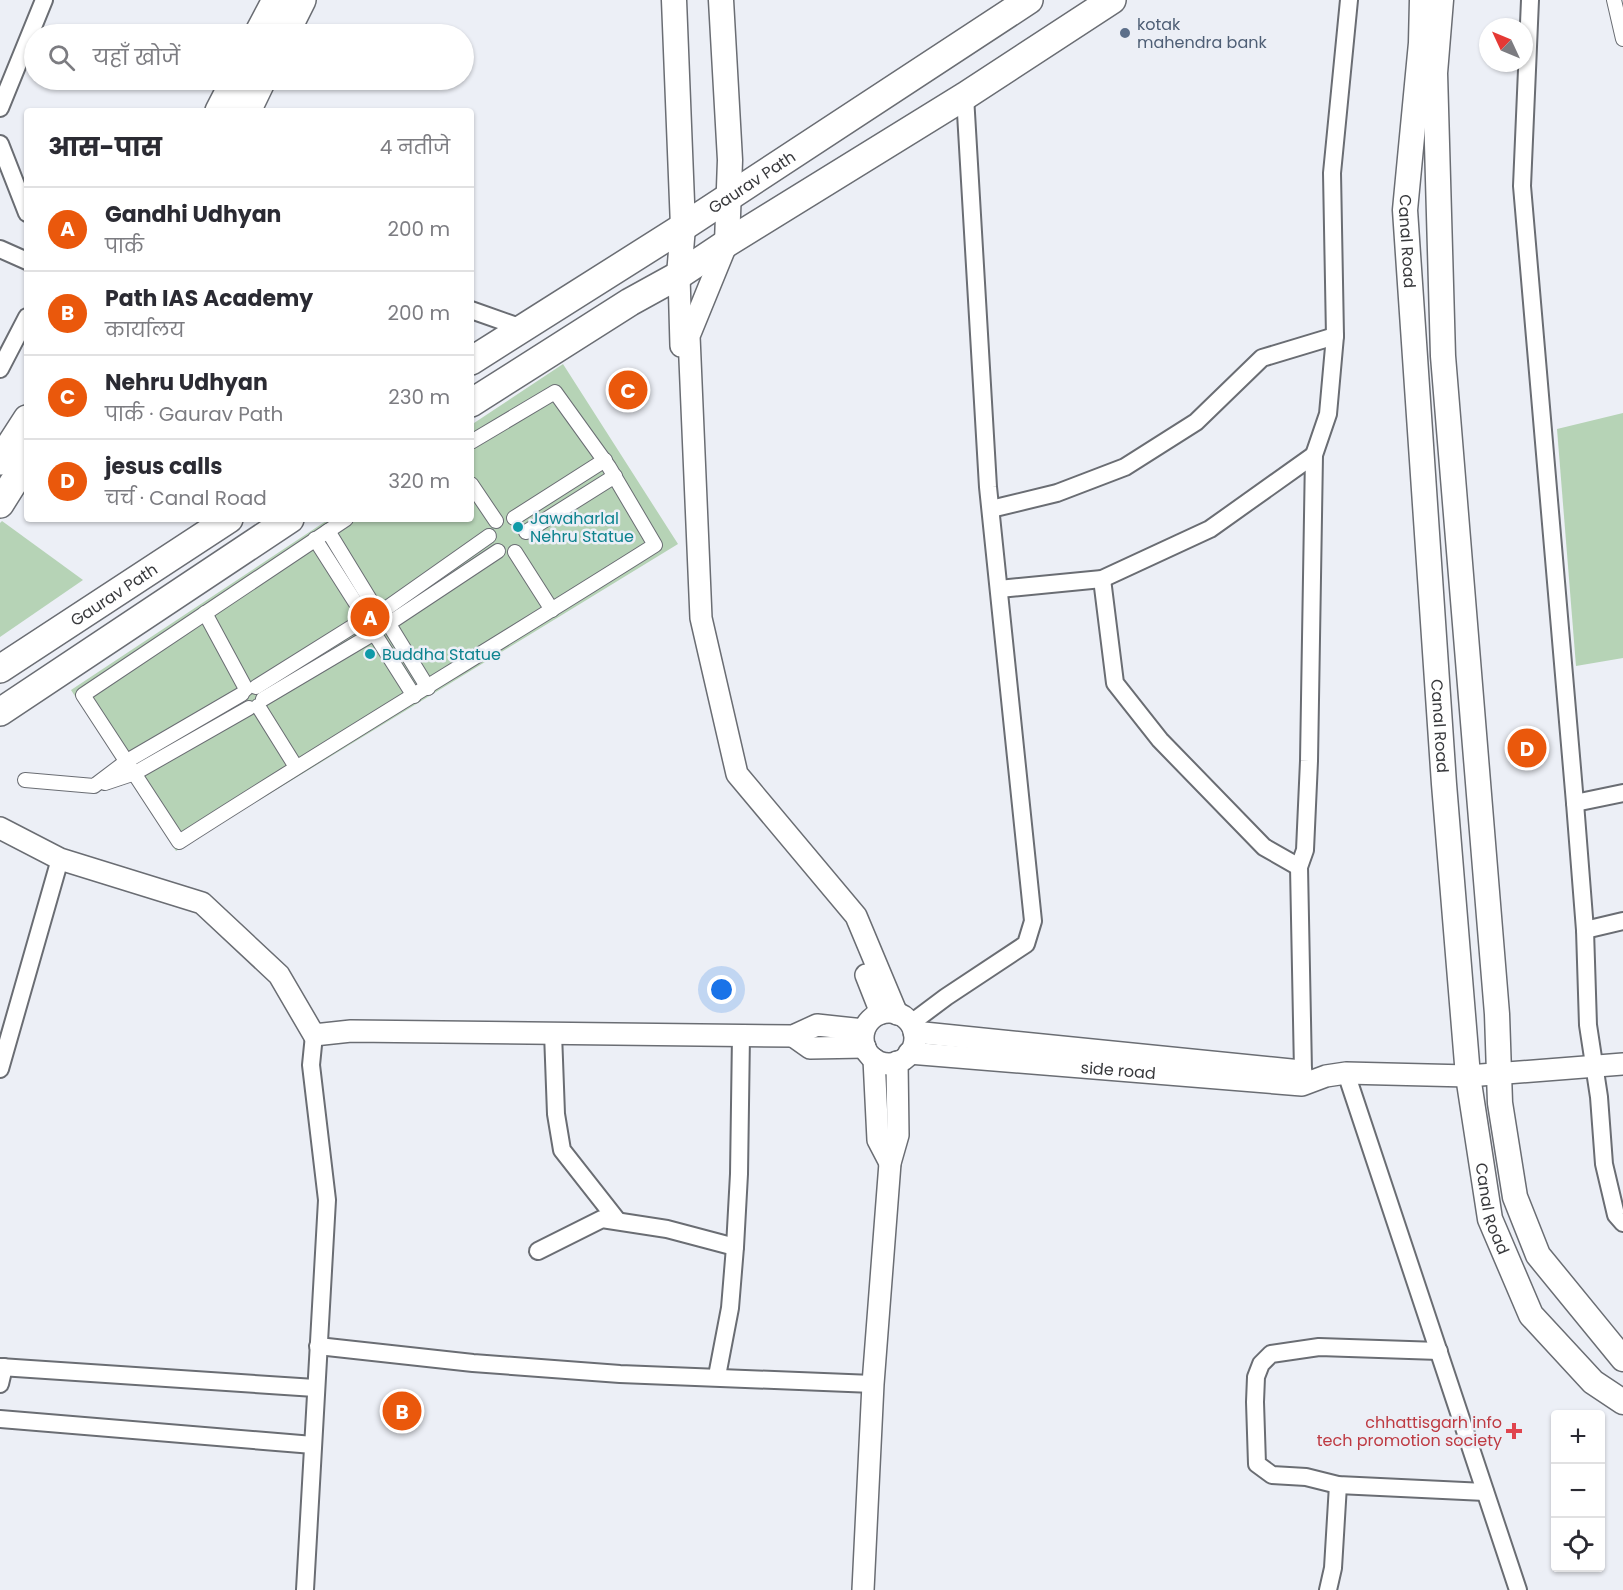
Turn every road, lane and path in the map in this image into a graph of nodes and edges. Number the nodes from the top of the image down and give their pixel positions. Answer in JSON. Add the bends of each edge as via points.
{"nodes":[{"id":1,"x":44,"y":0,"type":"edge"},
{"id":2,"x":276,"y":0,"type":"edge"},
{"id":3,"x":302,"y":0,"type":"edge"},
{"id":4,"x":674,"y":0,"type":"edge"},
{"id":5,"x":721,"y":0,"type":"edge"},
{"id":6,"x":1029,"y":0,"type":"edge"},
{"id":7,"x":1112,"y":0,"type":"edge"},
{"id":8,"x":1349,"y":0,"type":"edge"},
{"id":9,"x":1422,"y":0,"type":"edge"},
{"id":10,"x":1441,"y":0,"type":"edge"},
{"id":11,"x":1530,"y":0,"type":"edge"},
{"id":12,"x":1614,"y":0,"type":"edge"},
{"id":13,"x":34,"y":24,"type":"edge"},
{"id":14,"x":263,"y":24,"type":"edge"},
{"id":15,"x":290,"y":24,"type":"edge"},
{"id":16,"x":1623,"y":39,"type":"edge"},
{"id":17,"x":24,"y":49,"type":"edge"},
{"id":18,"x":230,"y":90,"type":"edge"},
{"id":19,"x":257,"y":90,"type":"edge"},
{"id":20,"x":965,"y":96,"type":"junction"},
{"id":21,"x":0,"y":108,"type":"edge"},
{"id":22,"x":221,"y":108,"type":"edge"},
{"id":23,"x":248,"y":108,"type":"edge"},
{"id":24,"x":0,"y":144,"type":"edge"},
{"id":25,"x":729,"y":196,"type":"junction"},
{"id":26,"x":24,"y":205,"type":"edge"},
{"id":27,"x":683,"y":227,"type":"junction"},
{"id":28,"x":728,"y":243,"type":"junction"},
{"id":29,"x":0,"y":249,"type":"edge"},
{"id":30,"x":24,"y":260,"type":"edge"},
{"id":31,"x":679,"y":275,"type":"junction"},
{"id":32,"x":474,"y":311,"type":"edge"},
{"id":33,"x":24,"y":323,"type":"edge"},
{"id":34,"x":522,"y":328,"type":"junction"},
{"id":35,"x":1335,"y":336,"type":"junction"},
{"id":36,"x":474,"y":359,"type":"edge"},
{"id":37,"x":0,"y":369,"type":"edge"},
{"id":38,"x":474,"y":401,"type":"edge"},
{"id":39,"x":24,"y":424,"type":"edge"},
{"id":40,"x":474,"y":440,"type":"edge"},
{"id":41,"x":1314,"y":454,"type":"junction"},
{"id":42,"x":0,"y":461,"type":"edge"},
{"id":43,"x":24,"y":466,"type":"edge"},
{"id":44,"x":611,"y":466,"type":"junction"},
{"id":45,"x":474,"y":488,"type":"edge"},
{"id":46,"x":0,"y":504,"type":"edge"},
{"id":47,"x":990,"y":509,"type":"junction"},
{"id":48,"x":514,"y":518,"type":"dead end"},
{"id":49,"x":496,"y":521,"type":"dead end"},
{"id":50,"x":224,"y":522,"type":"edge"},
{"id":51,"x":285,"y":522,"type":"edge"},
{"id":52,"x":342,"y":522,"type":"edge"},
{"id":53,"x":328,"y":531,"type":"junction"},
{"id":54,"x":526,"y":532,"type":"dead end"},
{"id":55,"x":489,"y":537,"type":"dead end"},
{"id":56,"x":315,"y":539,"type":"junction"},
{"id":57,"x":498,"y":551,"type":"dead end"},
{"id":58,"x":515,"y":552,"type":"dead end"},
{"id":59,"x":1102,"y":579,"type":"junction"},
{"id":60,"x":999,"y":589,"type":"junction"},
{"id":61,"x":552,"y":610,"type":"junction"},
{"id":62,"x":205,"y":613,"type":"junction"},
{"id":63,"x":378,"y":617,"type":"junction"},
{"id":64,"x":0,"y":669,"type":"edge"},
{"id":65,"x":428,"y":688,"type":"junction"},
{"id":66,"x":414,"y":696,"type":"junction"},
{"id":67,"x":252,"y":697,"type":"junction"},
{"id":68,"x":0,"y":712,"type":"edge"},
{"id":69,"x":127,"y":761,"type":"junction"},
{"id":70,"x":296,"y":767,"type":"junction"},
{"id":71,"x":135,"y":773,"type":"junction"},
{"id":72,"x":25,"y":780,"type":"dead end"},
{"id":73,"x":94,"y":786,"type":"junction"},
{"id":74,"x":1623,"y":793,"type":"edge"},
{"id":75,"x":1575,"y":803,"type":"junction"},
{"id":76,"x":0,"y":828,"type":"edge"},
{"id":77,"x":60,"y":859,"type":"junction"},
{"id":78,"x":1299,"y":867,"type":"junction"},
{"id":79,"x":1623,"y":921,"type":"edge"},
{"id":80,"x":1585,"y":930,"type":"junction"},
{"id":81,"x":901,"y":1021,"type":"junction"},
{"id":82,"x":554,"y":1033,"type":"junction"},
{"id":83,"x":314,"y":1035,"type":"junction"},
{"id":84,"x":741,"y":1035,"type":"junction"},
{"id":85,"x":868,"y":1045,"type":"junction"},
{"id":86,"x":903,"y":1058,"type":"junction"},
{"id":87,"x":1623,"y":1064,"type":"edge"},
{"id":88,"x":1596,"y":1066,"type":"junction"},
{"id":89,"x":0,"y":1069,"type":"edge"},
{"id":90,"x":1303,"y":1071,"type":"junction"},
{"id":91,"x":1498,"y":1072,"type":"junction"},
{"id":92,"x":1336,"y":1075,"type":"junction"},
{"id":93,"x":1468,"y":1076,"type":"junction"},
{"id":94,"x":890,"y":1163,"type":"junction"},
{"id":95,"x":617,"y":1220,"type":"junction"},
{"id":96,"x":1623,"y":1223,"type":"edge"},
{"id":97,"x":735,"y":1247,"type":"junction"},
{"id":98,"x":538,"y":1251,"type":"dead end"},
{"id":99,"x":318,"y":1346,"type":"junction"},
{"id":100,"x":1438,"y":1352,"type":"junction"},
{"id":101,"x":1623,"y":1359,"type":"edge"},
{"id":102,"x":2,"y":1367,"type":"edge"},
{"id":103,"x":717,"y":1376,"type":"junction"},
{"id":104,"x":0,"y":1384,"type":"edge"},
{"id":105,"x":873,"y":1384,"type":"junction"},
{"id":106,"x":315,"y":1388,"type":"junction"},
{"id":107,"x":1623,"y":1402,"type":"edge"},
{"id":108,"x":0,"y":1419,"type":"edge"},
{"id":109,"x":313,"y":1445,"type":"junction"},
{"id":110,"x":1338,"y":1485,"type":"junction"},
{"id":111,"x":1485,"y":1492,"type":"junction"},
{"id":112,"x":305,"y":1590,"type":"edge"},
{"id":113,"x":863,"y":1590,"type":"edge"},
{"id":114,"x":1328,"y":1590,"type":"edge"},
{"id":115,"x":1518,"y":1590,"type":"edge"}],
"edges":[{"from":1,"to":13,"type":"street"},
{"from":2,"to":14,"type":"main road"},
{"from":3,"to":15,"type":"main road"},
{"from":4,"to":27,"type":"main road"},
{"from":5,"to":25,"type":"main road"},
{"from":6,"to":25,"type":"main road","name":"Gaurav Path"},
{"from":7,"to":20,"type":"main road"},
{"from":8,"to":35,"type":"street","via":[[1332,173]]},
{"from":9,"to":93,"type":"main road","name":"Canal Road","via":[[1405,210]]},
{"from":10,"to":91,"type":"main road","name":"Canal Road","via":[[1435,73],[1443,356],[1496,1002]]},
{"from":11,"to":75,"type":"street","via":[[1522,186]]},
{"from":12,"to":16,"type":"street"},
{"from":17,"to":21,"type":"street"},
{"from":18,"to":22,"type":"main road"},
{"from":19,"to":23,"type":"main road"},
{"from":20,"to":28,"type":"main road"},
{"from":20,"to":47,"type":"street"},
{"from":24,"to":26,"type":"street"},
{"from":25,"to":27,"type":"main road","name":"Gaurav Path"},
{"from":25,"to":28,"type":"main road"},
{"from":27,"to":31,"type":"main road"},
{"from":27,"to":34,"type":"main road","name":"Gaurav Path"},
{"from":28,"to":31,"type":"main road"},
{"from":28,"to":81,"type":"street","via":[[689,336],[701,618],[737,774],[856,916]]},
{"from":29,"to":30,"type":"street"},
{"from":31,"to":38,"type":"main road"},
{"from":31,"to":81,"type":"street","via":[[687,557],[693,619],[729,783],[846,923]]},
{"from":32,"to":34,"type":"street"},
{"from":33,"to":37,"type":"street"},
{"from":34,"to":36,"type":"main road","name":"Gaurav Path"},
{"from":35,"to":41,"type":"street","via":[[1328,414]]},
{"from":35,"to":47,"type":"street","via":[[1262,358],[1196,422],[1125,467],[1058,494]]},
{"from":39,"to":42,"type":"main road"},
{"from":40,"to":44,"type":"street","via":[[555,392]]},
{"from":41,"to":59,"type":"street","via":[[1210,529]]},
{"from":41,"to":78,"type":"street","via":[[1309,761],[1305,850]]},
{"from":43,"to":46,"type":"main road"},
{"from":44,"to":48,"type":"street"},
{"from":44,"to":54,"type":"street"},
{"from":44,"to":61,"type":"street","via":[[655,545]]},
{"from":45,"to":49,"type":"street"},
{"from":47,"to":60,"type":"street"},
{"from":50,"to":64,"type":"main road","name":"Gaurav Path"},
{"from":51,"to":68,"type":"main road"},
{"from":52,"to":53,"type":"street"},
{"from":53,"to":56,"type":"street"},
{"from":53,"to":63,"type":"street"},
{"from":55,"to":63,"type":"street"},
{"from":56,"to":62,"type":"street"},
{"from":56,"to":63,"type":"street"},
{"from":57,"to":63,"type":"street"},
{"from":58,"to":61,"type":"street"},
{"from":59,"to":60,"type":"street"},
{"from":59,"to":78,"type":"street","via":[[1115,683],[1160,740],[1264,847]]},
{"from":60,"to":81,"type":"street","via":[[1033,921],[1026,944],[946,997]]},
{"from":61,"to":65,"type":"street"},
{"from":62,"to":67,"type":"street"},
{"from":62,"to":69,"type":"street","via":[[83,695]]},
{"from":63,"to":65,"type":"street"},
{"from":63,"to":67,"type":"street"},
{"from":65,"to":66,"type":"street"},
{"from":66,"to":67,"type":"street","via":[[373,635]]},
{"from":66,"to":70,"type":"street"},
{"from":67,"to":69,"type":"street"},
{"from":67,"to":70,"type":"street"},
{"from":67,"to":71,"type":"street"},
{"from":69,"to":71,"type":"street"},
{"from":69,"to":73,"type":"street"},
{"from":70,"to":71,"type":"street","via":[[179,842]]},
{"from":71,"to":73,"type":"street"},
{"from":72,"to":73,"type":"street"},
{"from":74,"to":75,"type":"street"},
{"from":75,"to":80,"type":"street"},
{"from":76,"to":77,"type":"street"},
{"from":77,"to":83,"type":"street","via":[[202,903],[279,975]]},
{"from":77,"to":89,"type":"street"},
{"from":78,"to":90,"type":"street"},
{"from":79,"to":80,"type":"street"},
{"from":80,"to":88,"type":"street","via":[[1588,1025]]},
{"from":81,"to":85,"type":"street","via":[[874,1017]]},
{"from":81,"to":86,"type":"street","via":[[913,1047]]},
{"from":81,"to":90,"type":"street","name":"side road"},
{"from":82,"to":83,"type":"street","via":[[351,1031]]},
{"from":82,"to":84,"type":"street"},
{"from":82,"to":95,"type":"street","via":[[556,1114],[562,1150]]},
{"from":83,"to":99,"type":"street","via":[[311,1065],[327,1200]]},
{"from":84,"to":85,"type":"street","via":[[793,1036],[817,1025]]},
{"from":84,"to":97,"type":"street"},
{"from":85,"to":86,"type":"street","via":[[882,1063]]},
{"from":85,"to":94,"type":"street","via":[[878,1140]]},
{"from":86,"to":92,"type":"street","name":"side road","via":[[1302,1085]]},
{"from":86,"to":94,"type":"street","via":[[898,1135]]},
{"from":87,"to":88,"type":"street","name":"side road"},
{"from":88,"to":91,"type":"street","name":"side road"},
{"from":88,"to":96,"type":"street","via":[[1604,1164],[1616,1215]]},
{"from":90,"to":92,"type":"street","name":"side road"},
{"from":91,"to":93,"type":"street","name":"side road"},
{"from":91,"to":101,"type":"main road","name":"Canal Road","via":[[1515,1197],[1538,1255]]},
{"from":92,"to":93,"type":"street","name":"side road"},
{"from":92,"to":100,"type":"street"},
{"from":93,"to":107,"type":"main road","name":"Canal Road","via":[[1490,1219],[1531,1315],[1593,1382]]},
{"from":94,"to":105,"type":"street"},
{"from":95,"to":97,"type":"street"},
{"from":95,"to":98,"type":"street","via":[[602,1219]]},
{"from":97,"to":103,"type":"street","via":[[730,1308]]},
{"from":99,"to":103,"type":"street","via":[[484,1364]]},
{"from":99,"to":106,"type":"street"},
{"from":100,"to":110,"type":"street","via":[[1319,1347],[1271,1353],[1261,1364],[1256,1377],[1257,1464],[1272,1474]]},
{"from":100,"to":111,"type":"street"},
{"from":102,"to":104,"type":"street"},
{"from":102,"to":106,"type":"street"},
{"from":103,"to":105,"type":"street"},
{"from":105,"to":113,"type":"street"},
{"from":106,"to":109,"type":"street"},
{"from":108,"to":109,"type":"street"},
{"from":109,"to":112,"type":"street"},
{"from":110,"to":111,"type":"street"},
{"from":110,"to":114,"type":"street"},
{"from":111,"to":115,"type":"street"}]}
